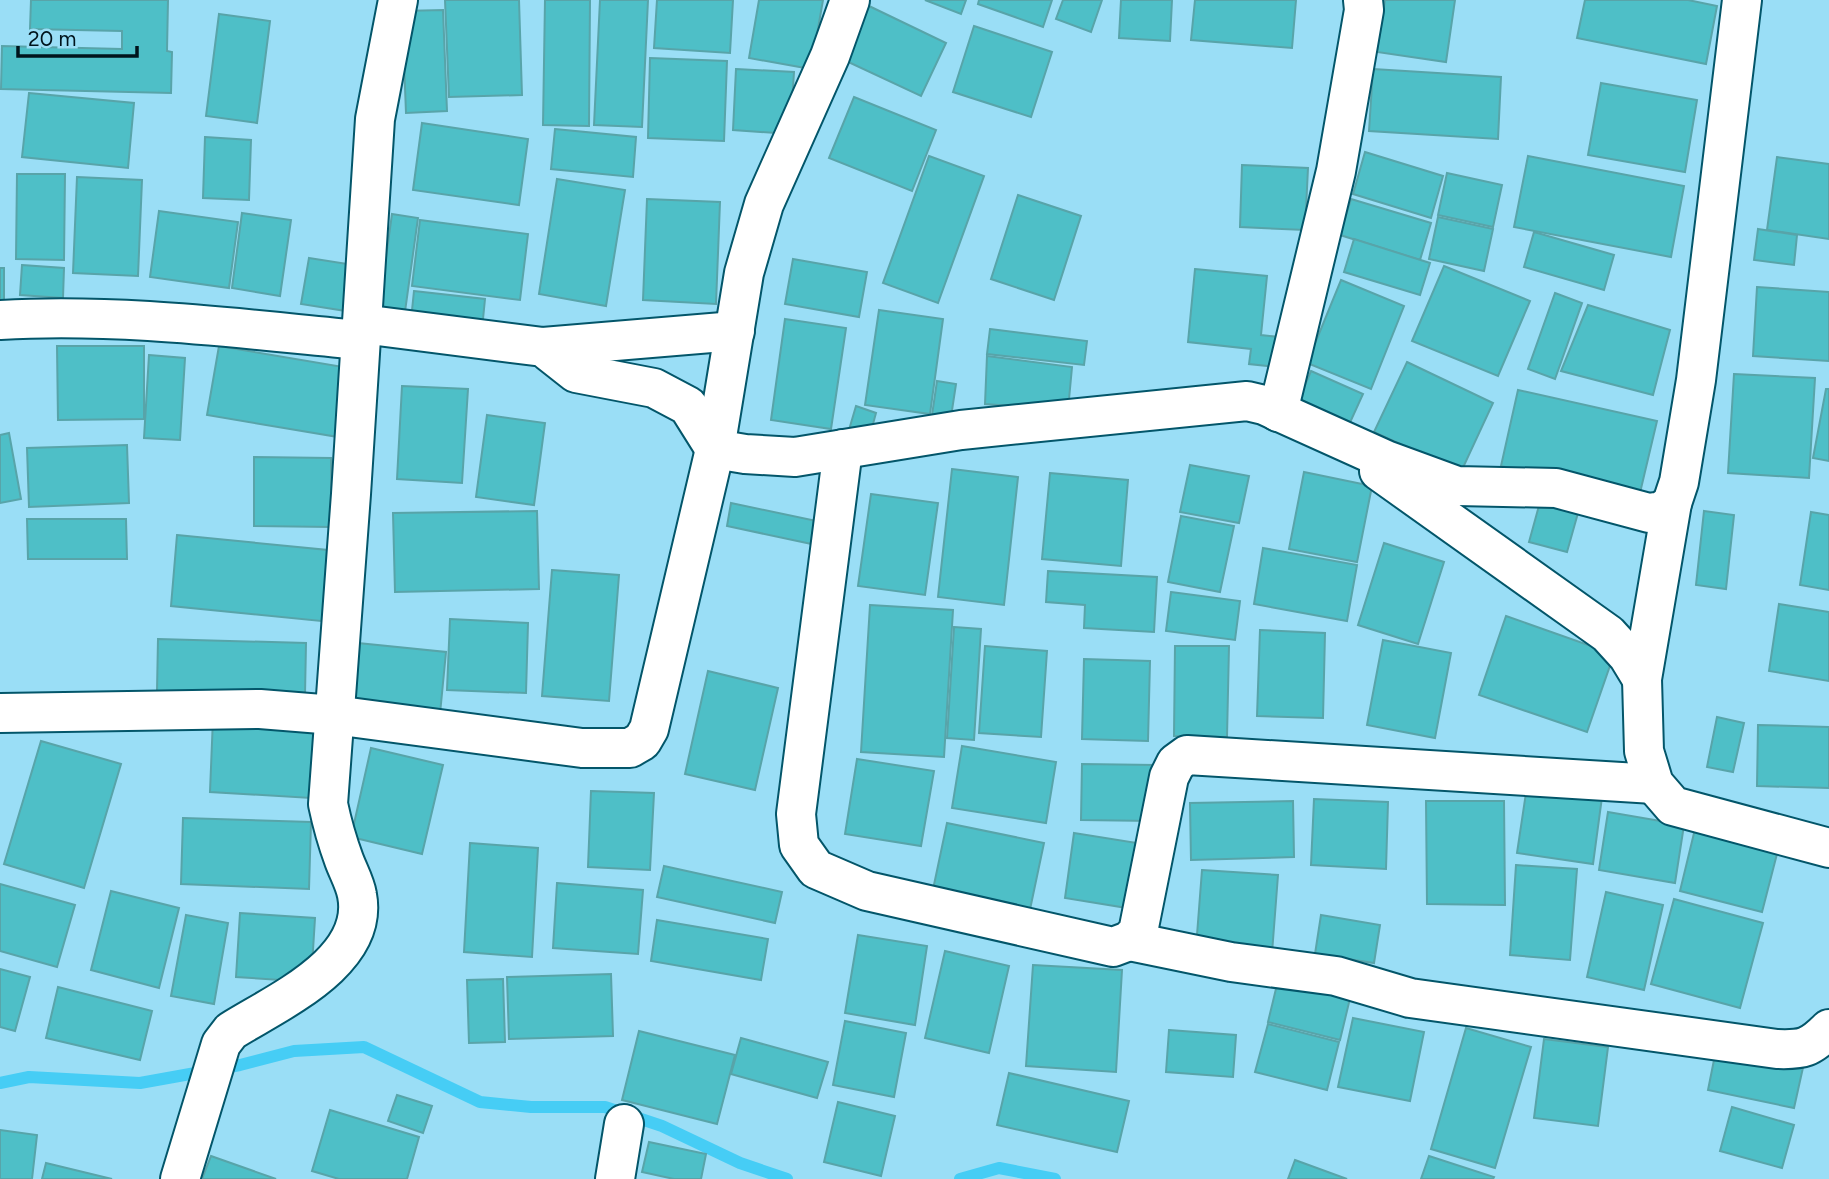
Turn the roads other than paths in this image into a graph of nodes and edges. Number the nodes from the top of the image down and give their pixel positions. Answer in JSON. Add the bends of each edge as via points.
{"nodes":[{"id":1,"x":398,"y":0,"type":"edge"},
{"id":2,"x":850,"y":0,"type":"edge"},
{"id":3,"x":1363,"y":0,"type":"edge"},
{"id":4,"x":1742,"y":0,"type":"edge"},
{"id":5,"x":0,"y":320,"type":"edge"},
{"id":6,"x":735,"y":331,"type":"junction"},
{"id":7,"x":362,"y":332,"type":"junction"},
{"id":8,"x":543,"y":347,"type":"junction"},
{"id":9,"x":1278,"y":412,"type":"junction"},
{"id":10,"x":1325,"y":433,"type":"junction"},
{"id":11,"x":715,"y":449,"type":"junction"},
{"id":12,"x":843,"y":449,"type":"junction"},
{"id":13,"x":1672,"y":503,"type":"junction"},
{"id":14,"x":1642,"y":679,"type":"junction"},
{"id":15,"x":0,"y":713,"type":"edge"},
{"id":16,"x":334,"y":715,"type":"junction"},
{"id":17,"x":1654,"y":784,"type":"junction"},
{"id":18,"x":1829,"y":848,"type":"edge"},
{"id":19,"x":1129,"y":941,"type":"junction"},
{"id":20,"x":1829,"y":1029,"type":"edge"},
{"id":21,"x":624,"y":1124,"type":"dead end"},
{"id":22,"x":180,"y":1179,"type":"edge"},
{"id":23,"x":615,"y":1179,"type":"edge"}],
"edges":[{"from":1,"to":7,"type":"street","via":[[375,119]]},
{"from":2,"to":6,"type":"street","via":[[764,204],[744,273]]},
{"from":3,"to":9,"type":"street","via":[[1336,171]]},
{"from":4,"to":13,"type":"street","via":[[1696,380]]},
{"from":5,"to":7,"type":"street","via":[[45,317]]},
{"from":6,"to":8,"type":"street"},
{"from":6,"to":11,"type":"street"},
{"from":7,"to":8,"type":"street"},
{"from":7,"to":16,"type":"street"},
{"from":8,"to":11,"type":"street","via":[[576,373],[654,388],[688,406]]},
{"from":9,"to":10,"type":"street"},
{"from":9,"to":12,"type":"street","via":[[1247,401],[961,430]]},
{"from":10,"to":13,"type":"street","via":[[1457,486],[1556,488],[1649,513]]},
{"from":10,"to":14,"type":"street","via":[[1608,634]]},
{"from":11,"to":12,"type":"street","via":[[796,457]]},
{"from":11,"to":16,"type":"street","via":[[649,729],[642,741],[630,748],[582,748]]},
{"from":12,"to":19,"type":"street","via":[[796,814],[799,845],[816,869],[867,891],[1113,947]]},
{"from":13,"to":14,"type":"street"},
{"from":14,"to":17,"type":"street","via":[[1644,751]]},
{"from":15,"to":16,"type":"street","via":[[260,709]]},
{"from":16,"to":22,"type":"street","via":[[328,804],[358,896],[356,925],[345,950],[324,973],[231,1031],[220,1044]]},
{"from":17,"to":18,"type":"street","via":[[1673,806]]},
{"from":17,"to":19,"type":"street","via":[[1188,755],[1176,763],[1169,777],[1139,932]]},
{"from":19,"to":20,"type":"street","via":[[1336,976],[1410,998],[1777,1049],[1800,1049]]},
{"from":21,"to":23,"type":"street"}]}
